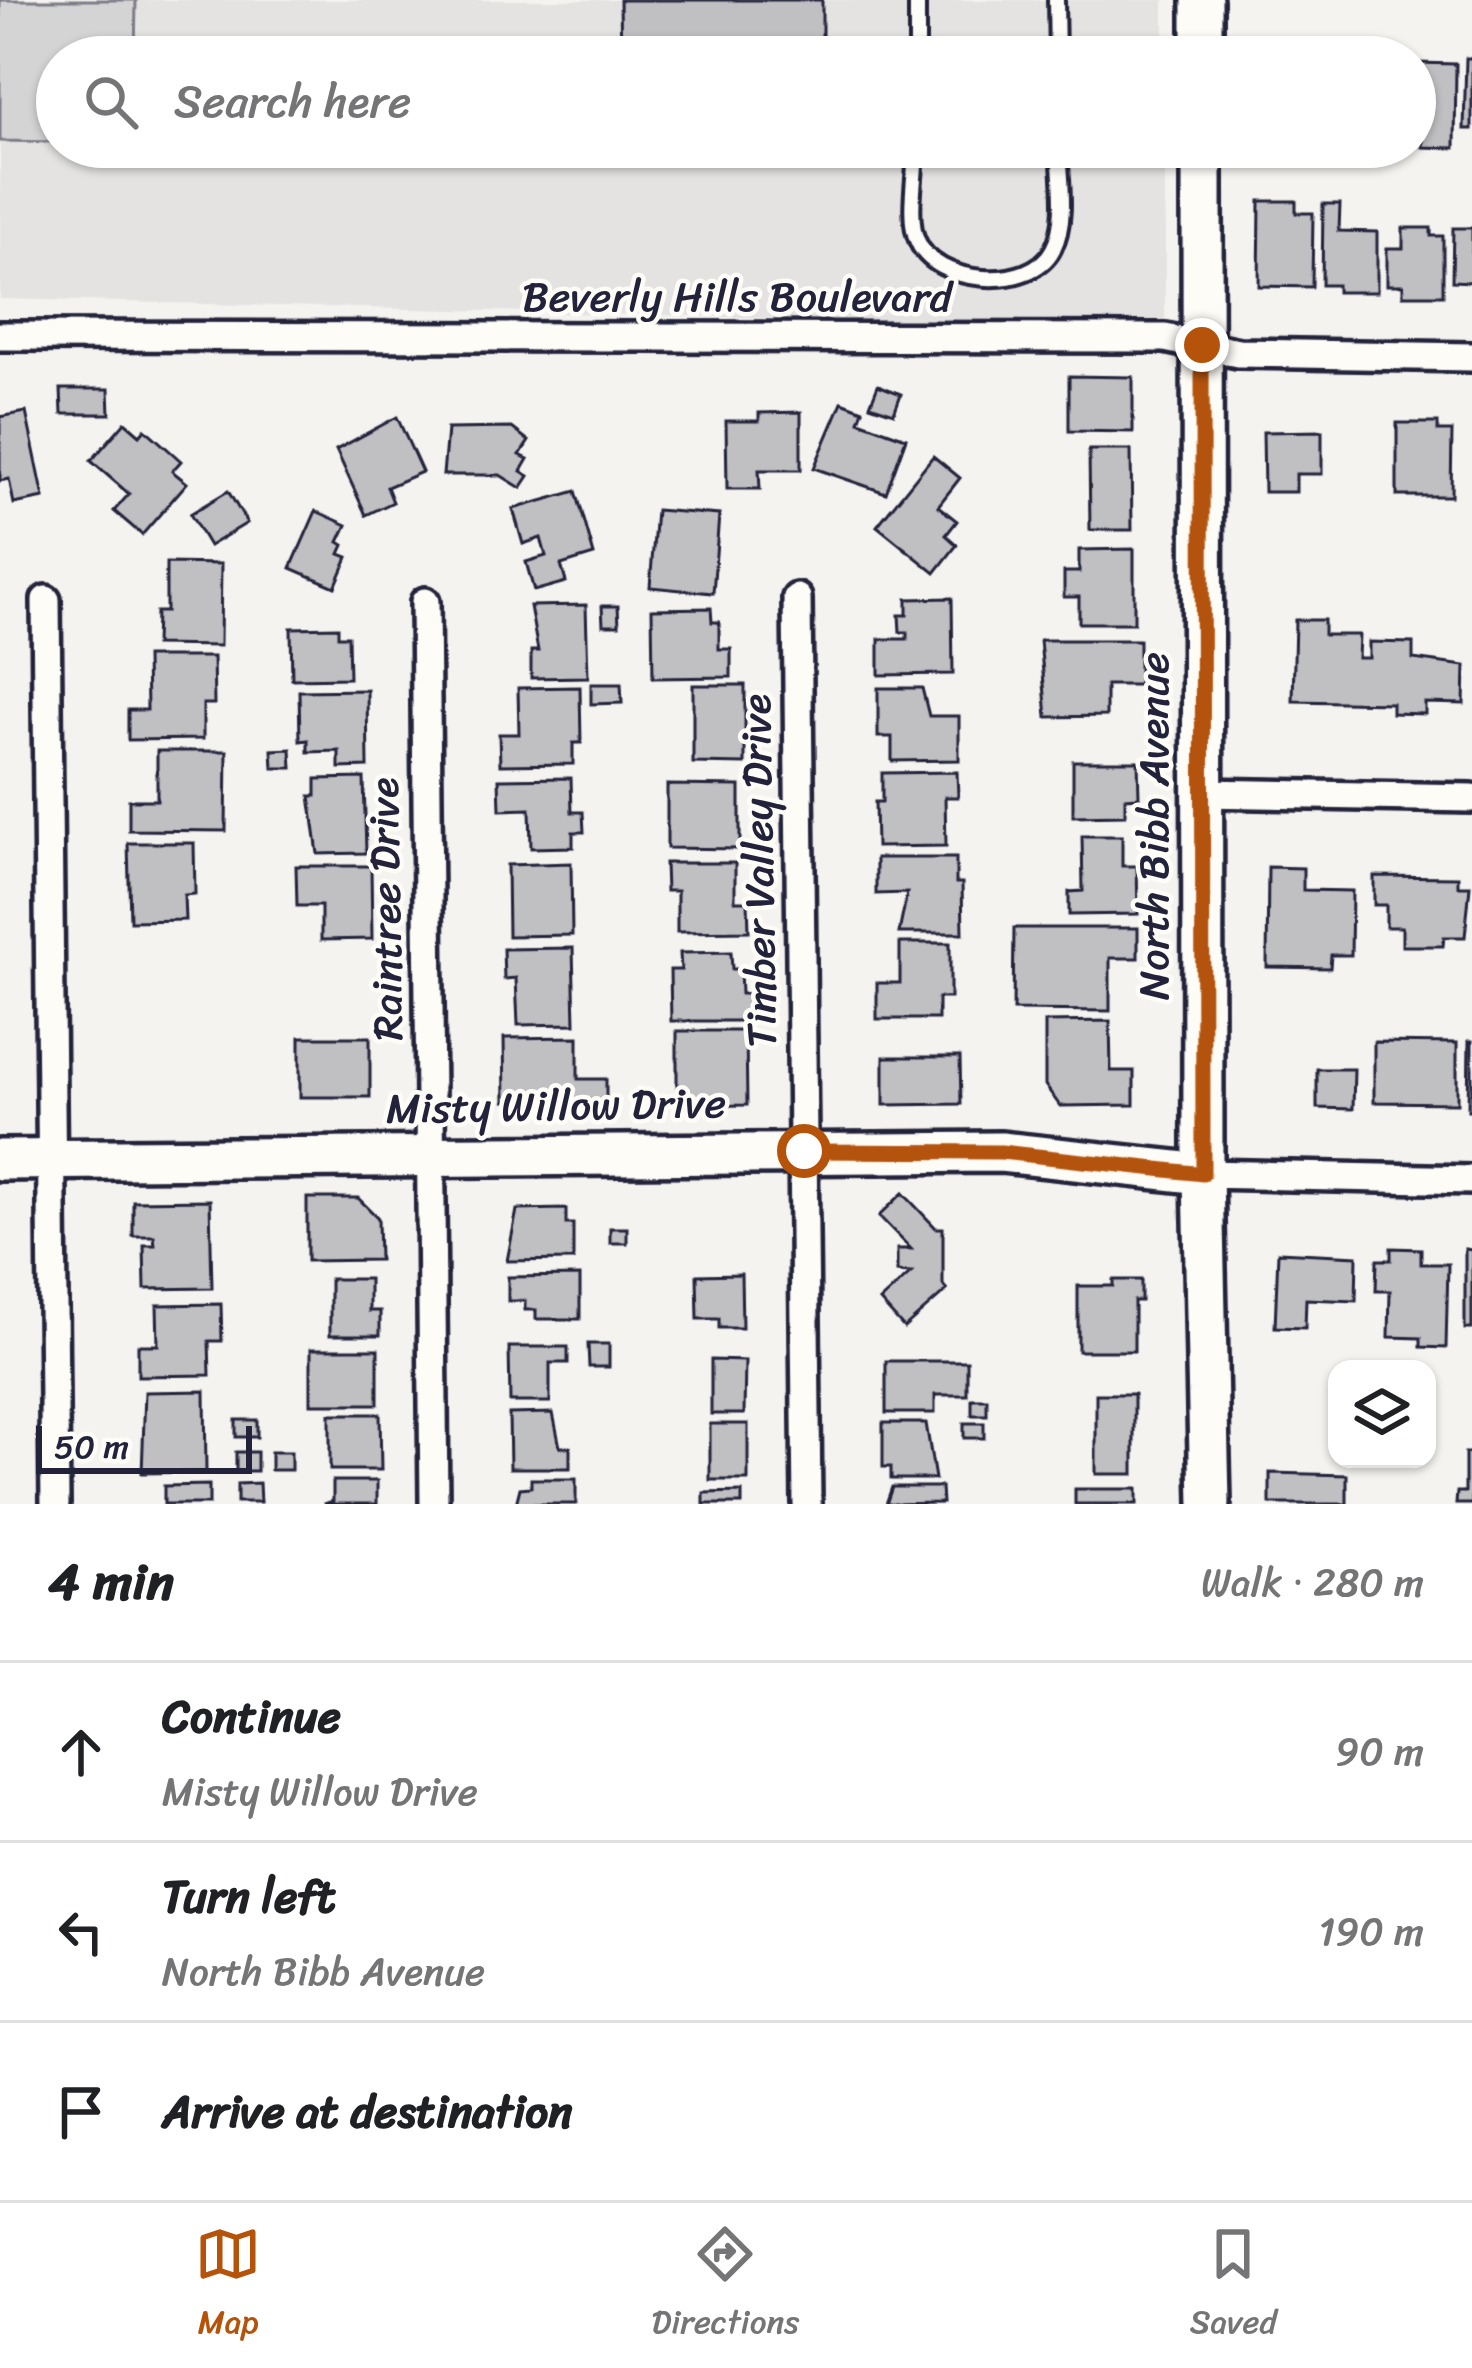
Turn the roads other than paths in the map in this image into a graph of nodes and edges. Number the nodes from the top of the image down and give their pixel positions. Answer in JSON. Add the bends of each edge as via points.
{"nodes":[{"id":1,"x":917,"y":0,"type":"edge"},
{"id":2,"x":1056,"y":0,"type":"edge"},
{"id":3,"x":1202,"y":0,"type":"edge"},
{"id":4,"x":917,"y":36,"type":"edge"},
{"id":5,"x":1057,"y":36,"type":"edge"},
{"id":6,"x":1202,"y":36,"type":"edge"},
{"id":7,"x":916,"y":168,"type":"edge"},
{"id":8,"x":1059,"y":168,"type":"edge"},
{"id":9,"x":1202,"y":168,"type":"edge"},
{"id":10,"x":0,"y":336,"type":"edge"},
{"id":11,"x":1202,"y":345,"type":"junction"},
{"id":12,"x":1472,"y":357,"type":"edge"},
{"id":13,"x":797,"y":598,"type":"dead end"},
{"id":14,"x":46,"y":600,"type":"dead end"},
{"id":15,"x":425,"y":602,"type":"dead end"},
{"id":16,"x":1202,"y":793,"type":"junction"},
{"id":17,"x":1472,"y":798,"type":"edge"},
{"id":18,"x":804,"y":1151,"type":"junction"},
{"id":19,"x":431,"y":1156,"type":"junction"},
{"id":20,"x":0,"y":1160,"type":"edge"},
{"id":21,"x":54,"y":1160,"type":"junction"},
{"id":22,"x":1203,"y":1174,"type":"junction"},
{"id":23,"x":1472,"y":1180,"type":"edge"},
{"id":24,"x":55,"y":1504,"type":"edge"},
{"id":25,"x":434,"y":1504,"type":"edge"},
{"id":26,"x":807,"y":1504,"type":"edge"},
{"id":27,"x":1210,"y":1504,"type":"edge"}],
"edges":[{"from":1,"to":4,"type":"lane"},
{"from":2,"to":5,"type":"lane"},
{"from":3,"to":6,"type":"main road"},
{"from":7,"to":8,"type":"lane","via":[[915,238],[928,259],[973,277],[1026,272],[1052,254]]},
{"from":9,"to":11,"type":"main road","name":"North Bibb Avenue"},
{"from":10,"to":11,"type":"street","name":"Beverly Hills Boulevard","via":[[1165,338]]},
{"from":11,"to":12,"type":"street","name":"Beverly Hills Boulevard","via":[[1238,353]]},
{"from":11,"to":16,"type":"main road","name":"North Bibb Avenue"},
{"from":13,"to":18,"type":"street","name":"Timber Valley Drive"},
{"from":14,"to":21,"type":"street"},
{"from":15,"to":19,"type":"street","name":"Raintree Drive"},
{"from":16,"to":17,"type":"street"},
{"from":16,"to":22,"type":"main road","name":"North Bibb Avenue"},
{"from":18,"to":19,"type":"main road","name":"Misty Willow Drive"},
{"from":18,"to":22,"type":"main road","name":"Misty Willow Drive","via":[[1001,1152]]},
{"from":18,"to":26,"type":"street","name":"Timber Valley Drive"},
{"from":19,"to":21,"type":"main road","name":"Misty Willow Drive"},
{"from":19,"to":25,"type":"street","name":"Raintree Drive"},
{"from":20,"to":21,"type":"main road","name":"Misty Willow Drive"},
{"from":21,"to":24,"type":"street"},
{"from":22,"to":23,"type":"street","name":"Misty Willow Drive"},
{"from":22,"to":27,"type":"main road","name":"North Bibb Avenue"}]}
